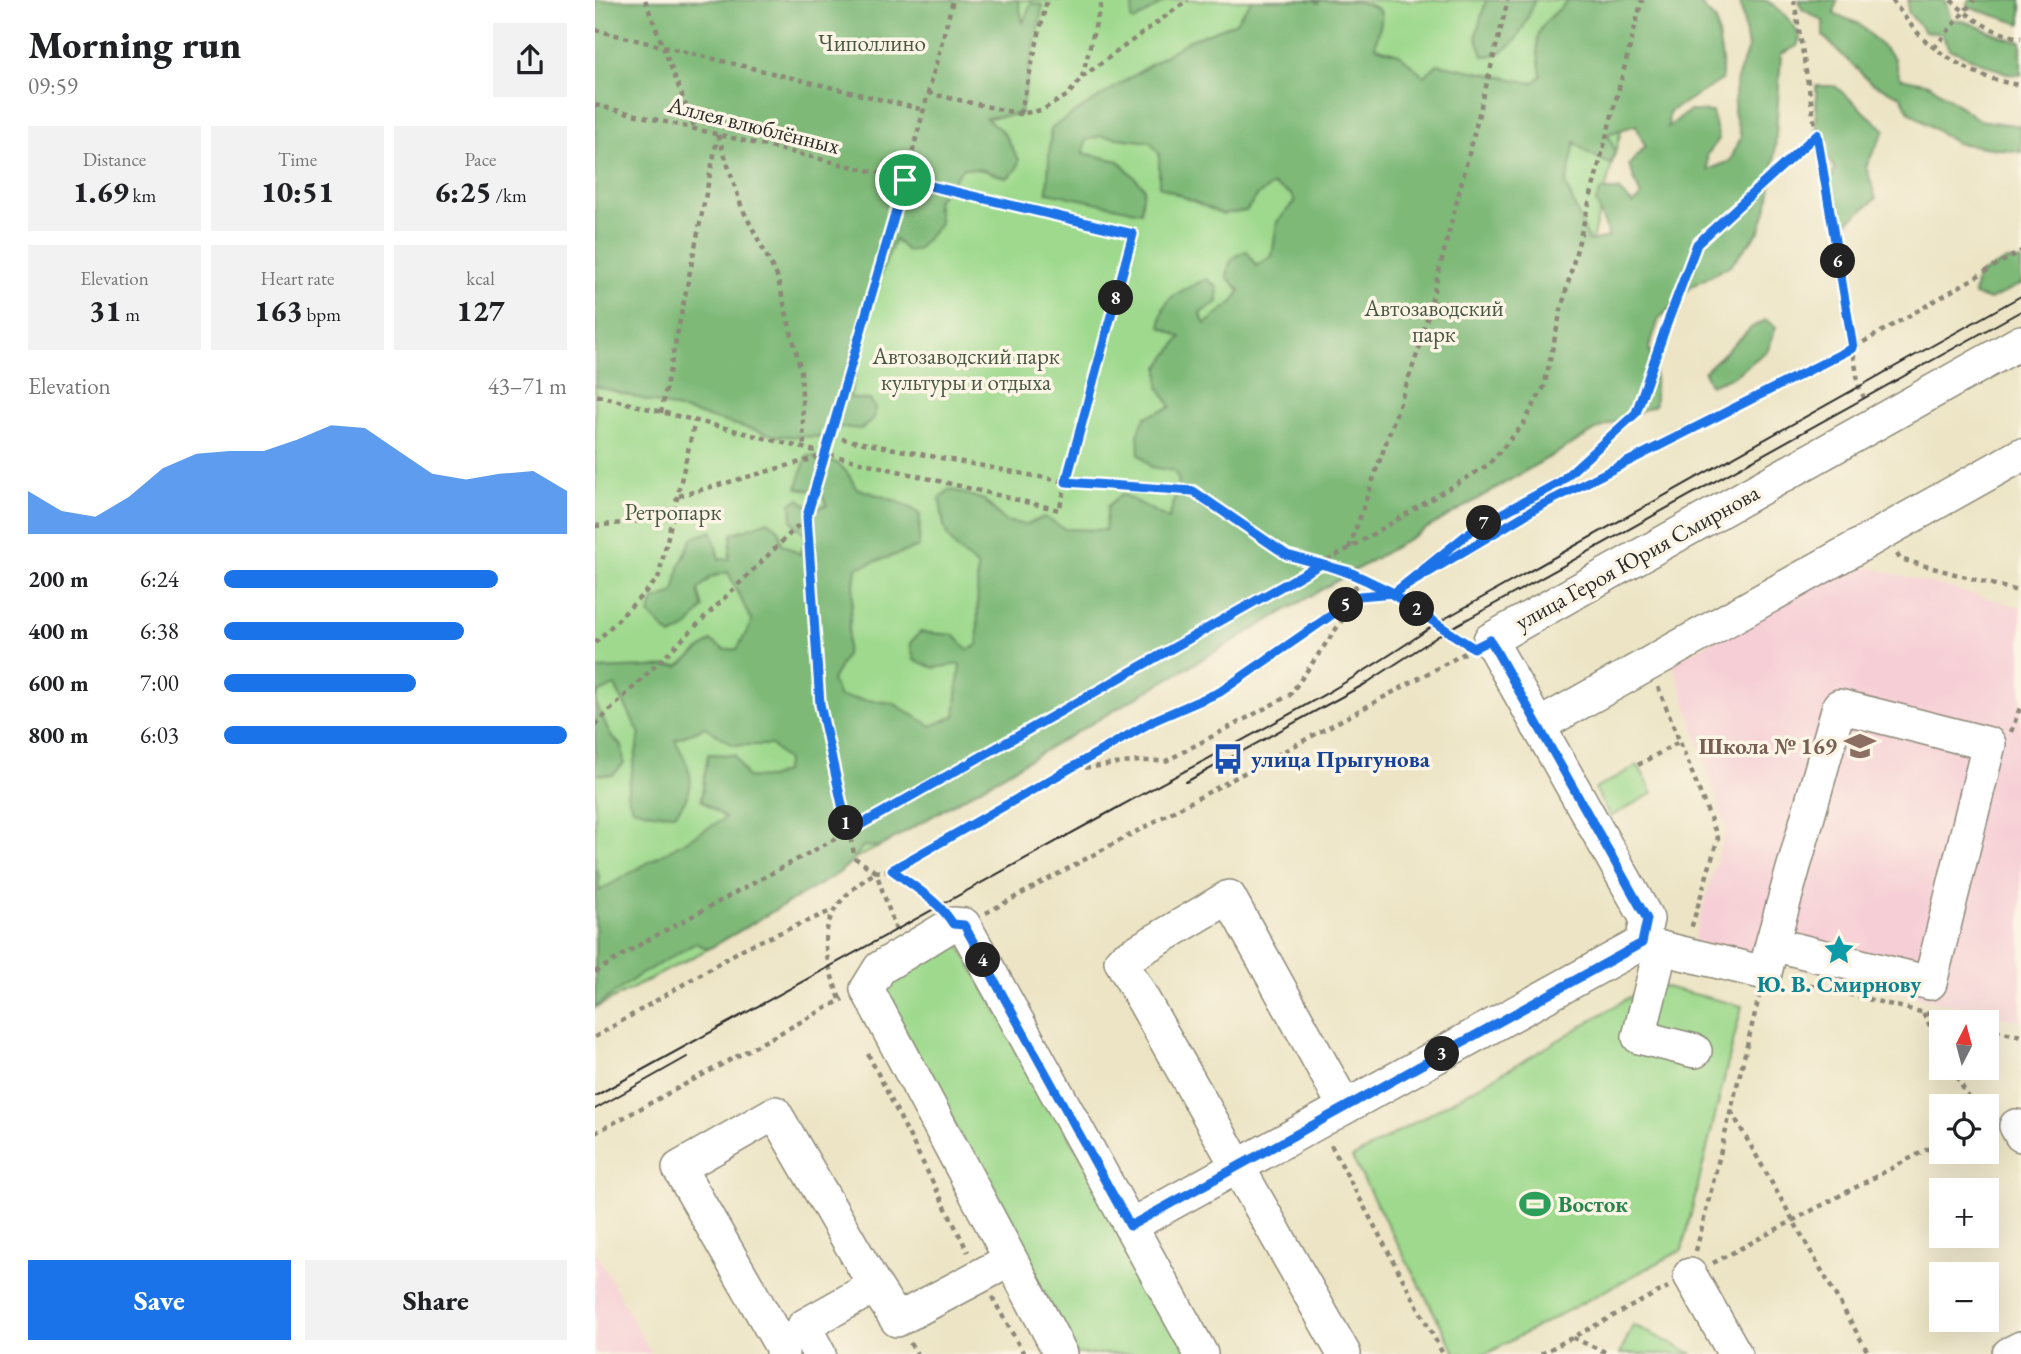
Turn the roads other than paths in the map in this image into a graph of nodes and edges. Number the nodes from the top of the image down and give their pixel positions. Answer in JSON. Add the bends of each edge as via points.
{"nodes":[{"id":1,"x":2021,"y":342,"type":"edge"},
{"id":2,"x":2021,"y":455,"type":"edge"},
{"id":3,"x":1538,"y":726,"type":"junction"},
{"id":4,"x":1663,"y":948,"type":"junction"},
{"id":5,"x":1768,"y":959,"type":"junction"},
{"id":6,"x":1695,"y":1051,"type":"dead end"},
{"id":7,"x":1332,"y":1114,"type":"junction"},
{"id":8,"x":1238,"y":1166,"type":"junction"},
{"id":9,"x":1130,"y":1226,"type":"junction"},
{"id":10,"x":1010,"y":1259,"type":"junction"},
{"id":11,"x":1690,"y":1275,"type":"road end"},
{"id":12,"x":875,"y":1286,"type":"junction"},
{"id":13,"x":2021,"y":1348,"type":"edge"},
{"id":14,"x":782,"y":1354,"type":"edge"},
{"id":15,"x":819,"y":1354,"type":"edge"},
{"id":16,"x":1061,"y":1354,"type":"edge"},
{"id":17,"x":1202,"y":1354,"type":"edge"},
{"id":18,"x":1344,"y":1354,"type":"edge"},
{"id":19,"x":1735,"y":1354,"type":"edge"},
{"id":20,"x":2009,"y":1354,"type":"edge"}],
"edges":[{"from":1,"to":3,"type":"street","name":"улица Героя Юрия Смирнова","via":[[1482,644]]},
{"from":2,"to":3,"type":"street"},
{"from":3,"to":4,"type":"street"},
{"from":4,"to":5,"type":"street"},
{"from":4,"to":6,"type":"street","via":[[1639,1037]]},
{"from":4,"to":7,"type":"street"},
{"from":5,"to":5,"type":"street","via":[[1839,706],[1989,744],[1930,983]]},
{"from":7,"to":8,"type":"street"},
{"from":7,"to":8,"type":"street","via":[[1229,897],[1121,961]]},
{"from":8,"to":9,"type":"street"},
{"from":8,"to":18,"type":"street"},
{"from":9,"to":10,"type":"street","via":[[959,925],[880,968],[867,989]]},
{"from":9,"to":17,"type":"street"},
{"from":10,"to":12,"type":"street","via":[[897,1320]]},
{"from":10,"to":16,"type":"street"},
{"from":11,"to":19,"type":"street"},
{"from":12,"to":14,"type":"street","via":[[775,1113],[679,1168]]},
{"from":12,"to":15,"type":"street","via":[[804,1326]]},
{"from":13,"to":20,"type":"street"}]}
